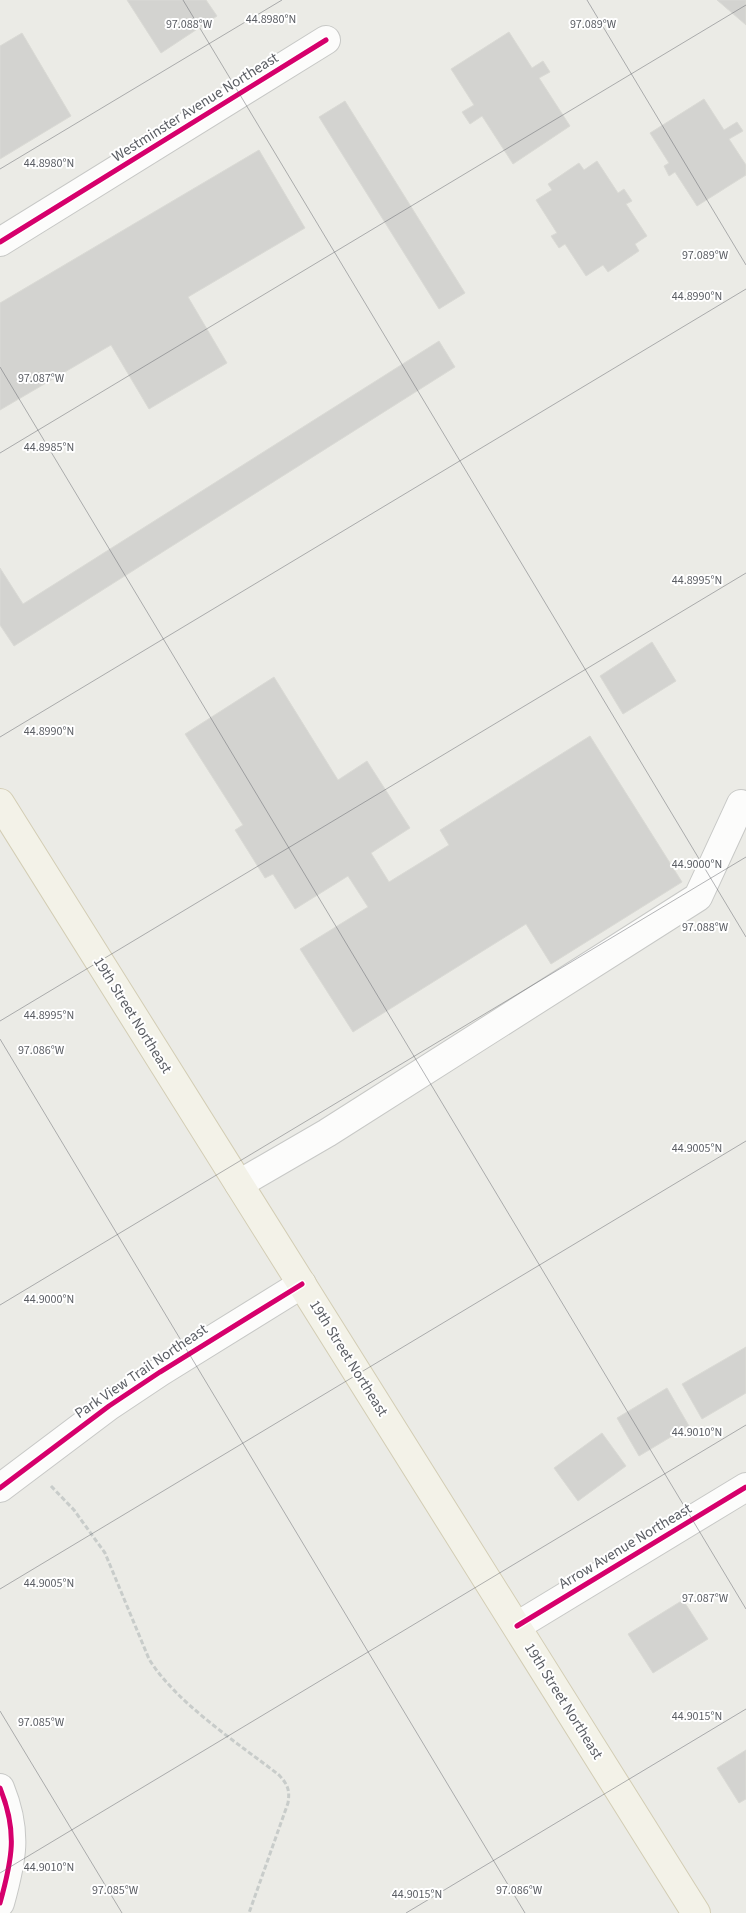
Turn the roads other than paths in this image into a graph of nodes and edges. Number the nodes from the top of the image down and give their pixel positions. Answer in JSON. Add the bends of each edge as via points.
{"nodes":[{"id":1,"x":326,"y":40,"type":"dead end"},
{"id":2,"x":0,"y":242,"type":"edge"},
{"id":3,"x":0,"y":803,"type":"edge"},
{"id":4,"x":741,"y":804,"type":"dead end"},
{"id":5,"x":239,"y":1184,"type":"junction"},
{"id":6,"x":302,"y":1284,"type":"junction"},
{"id":7,"x":746,"y":1487,"type":"edge"},
{"id":8,"x":0,"y":1488,"type":"edge"},
{"id":9,"x":517,"y":1626,"type":"junction"},
{"id":10,"x":0,"y":1788,"type":"edge"},
{"id":11,"x":0,"y":1903,"type":"edge"},
{"id":12,"x":696,"y":1913,"type":"edge"}],
"edges":[{"from":1,"to":2,"type":"street","name":"Westminster Avenue Northeast"},
{"from":3,"to":5,"type":"main road","name":"19th Street Northeast"},
{"from":4,"to":5,"type":"street","via":[[698,897],[327,1133]]},
{"from":5,"to":6,"type":"main road","name":"19th Street Northeast"},
{"from":6,"to":8,"type":"street","name":"Park View Trail Northeast","via":[[109,1406]]},
{"from":6,"to":9,"type":"main road","name":"19th Street Northeast"},
{"from":7,"to":9,"type":"street","name":"Arrow Avenue Northeast"},
{"from":9,"to":12,"type":"main road","name":"19th Street Northeast"},
{"from":10,"to":11,"type":"street","via":[[12,1826],[12,1849]]}]}
